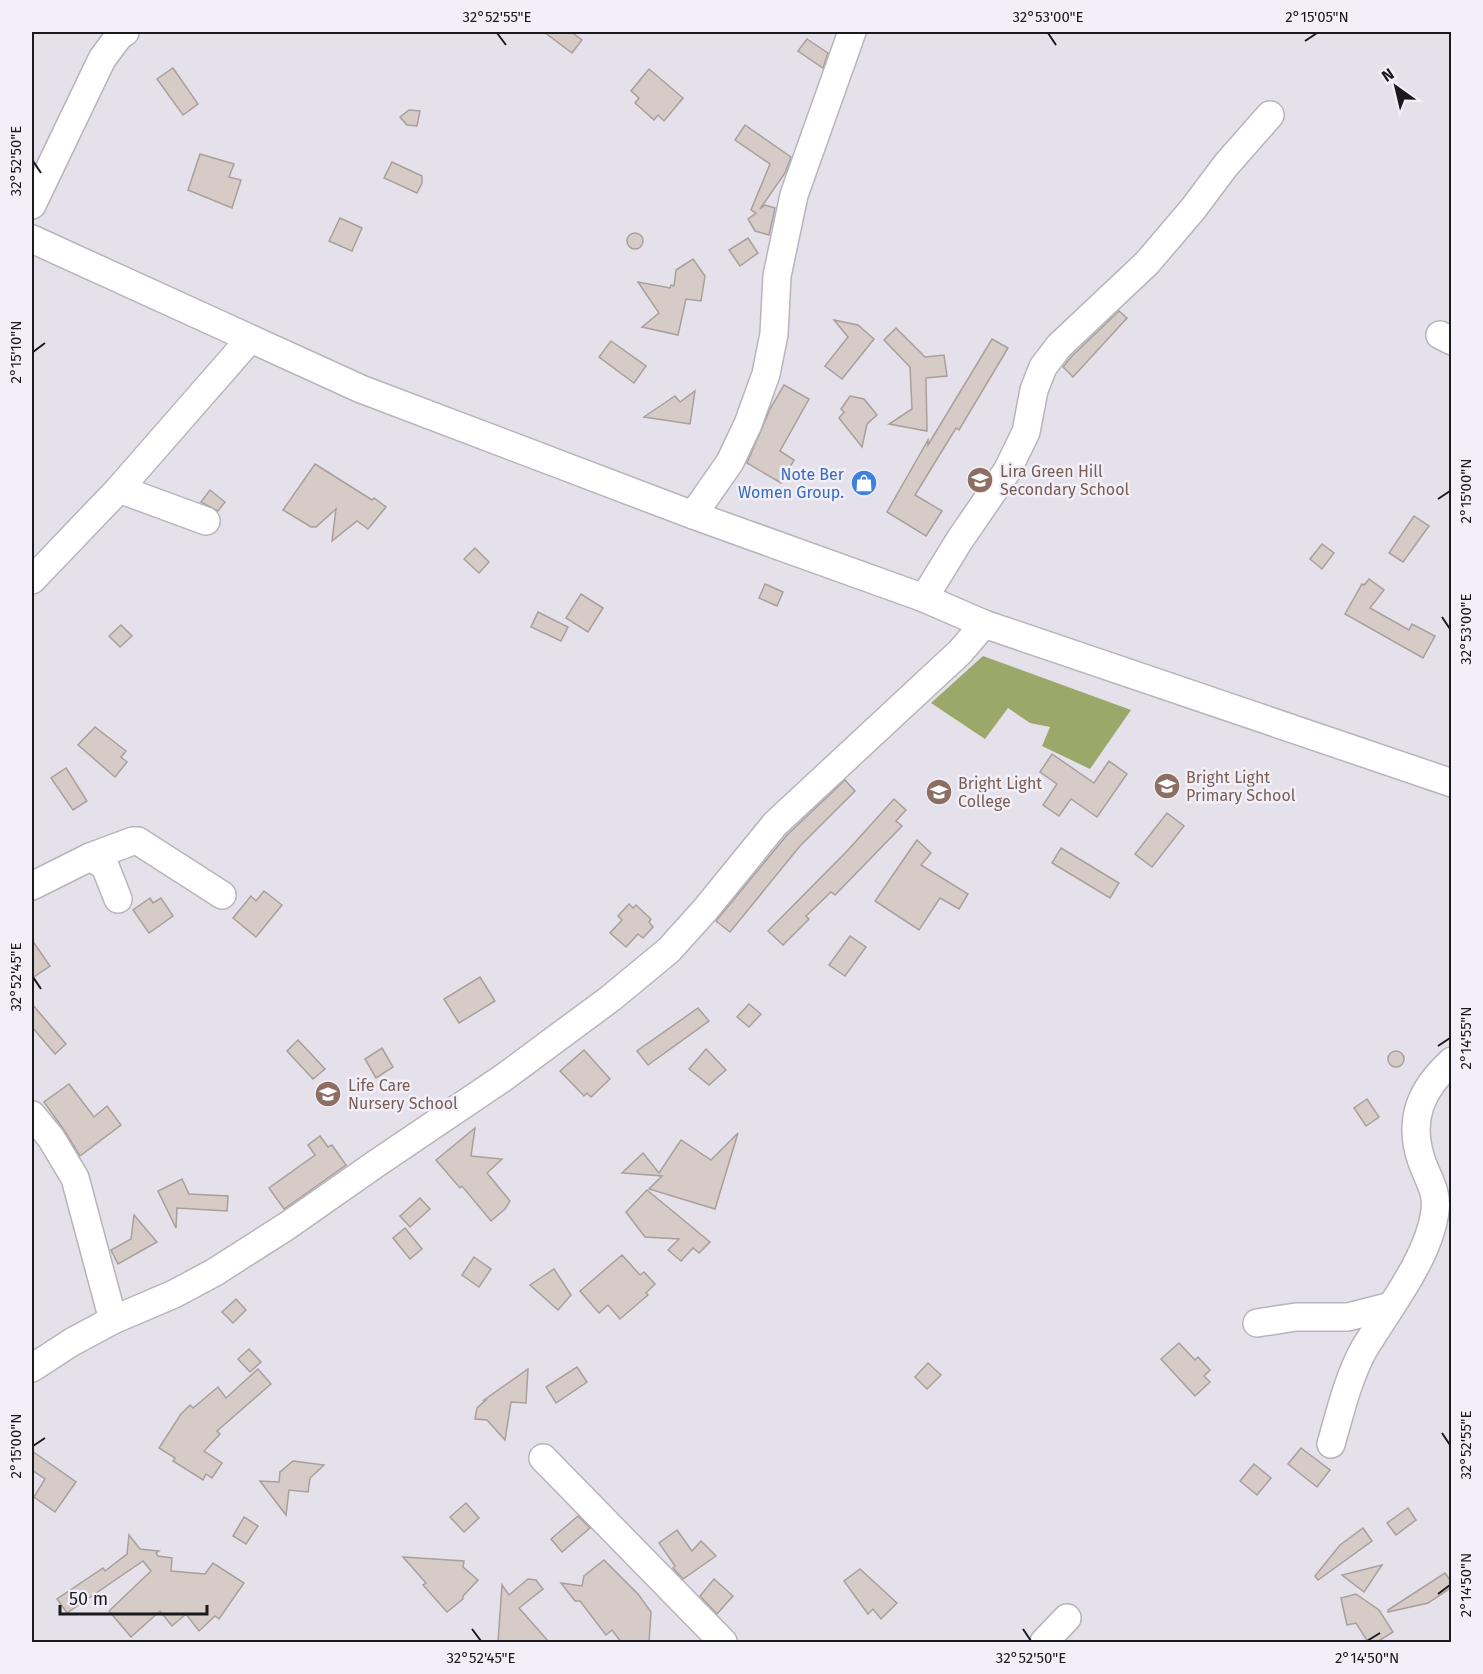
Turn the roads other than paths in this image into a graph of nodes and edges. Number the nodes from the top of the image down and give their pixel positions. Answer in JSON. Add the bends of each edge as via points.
{"nodes":[{"id":1,"x":125,"y":32,"type":"edge"},
{"id":2,"x":852,"y":32,"type":"edge"},
{"id":3,"x":1270,"y":115,"type":"dead end"},
{"id":4,"x":32,"y":205,"type":"edge"},
{"id":5,"x":32,"y":239,"type":"edge"},
{"id":6,"x":250,"y":339,"type":"junction"},
{"id":7,"x":119,"y":489,"type":"junction"},
{"id":8,"x":693,"y":515,"type":"junction"},
{"id":9,"x":206,"y":521,"type":"dead end"},
{"id":10,"x":32,"y":580,"type":"edge"},
{"id":11,"x":924,"y":598,"type":"junction"},
{"id":12,"x":984,"y":624,"type":"junction"},
{"id":13,"x":1452,"y":783,"type":"edge"},
{"id":14,"x":90,"y":857,"type":"junction"},
{"id":15,"x":32,"y":886,"type":"edge"},
{"id":16,"x":222,"y":895,"type":"dead end"},
{"id":17,"x":118,"y":899,"type":"dead end"},
{"id":18,"x":1452,"y":1061,"type":"edge"},
{"id":19,"x":32,"y":1115,"type":"edge"},
{"id":20,"x":1391,"y":1306,"type":"junction"},
{"id":21,"x":113,"y":1320,"type":"junction"},
{"id":22,"x":1257,"y":1323,"type":"dead end"},
{"id":23,"x":32,"y":1368,"type":"edge"},
{"id":24,"x":1331,"y":1444,"type":"dead end"},
{"id":25,"x":543,"y":1458,"type":"dead end"},
{"id":26,"x":1067,"y":1618,"type":"dead end"},
{"id":27,"x":723,"y":1642,"type":"edge"},
{"id":28,"x":1044,"y":1642,"type":"edge"}],
"edges":[{"from":1,"to":4,"type":"street","via":[[102,59]]},
{"from":2,"to":8,"type":"street","via":[[794,195],[777,276],[774,334],[766,374],[730,462]]},
{"from":3,"to":11,"type":"street","via":[[1154,256],[1059,346],[1043,367],[1026,432],[1007,471]]},
{"from":5,"to":6,"type":"street"},
{"from":6,"to":7,"type":"street"},
{"from":6,"to":8,"type":"street","via":[[361,389]]},
{"from":7,"to":9,"type":"street"},
{"from":7,"to":10,"type":"street"},
{"from":8,"to":11,"type":"street"},
{"from":11,"to":12,"type":"street"},
{"from":12,"to":13,"type":"street"},
{"from":12,"to":21,"type":"street","via":[[960,652],[775,824],[669,950],[611,998],[503,1078],[287,1226],[174,1294]]},
{"from":14,"to":15,"type":"street"},
{"from":14,"to":16,"type":"street","via":[[138,841]]},
{"from":14,"to":17,"type":"street","via":[[105,866]]},
{"from":18,"to":20,"type":"street","via":[[1425,1092],[1417,1112],[1421,1159],[1435,1191],[1435,1211],[1428,1241]]},
{"from":19,"to":21,"type":"street","via":[[75,1178]]},
{"from":20,"to":22,"type":"street","via":[[1348,1317],[1296,1317]]},
{"from":20,"to":24,"type":"street","via":[[1363,1351],[1342,1402]]},
{"from":21,"to":23,"type":"street"},
{"from":25,"to":27,"type":"street"},
{"from":26,"to":28,"type":"street"}]}
